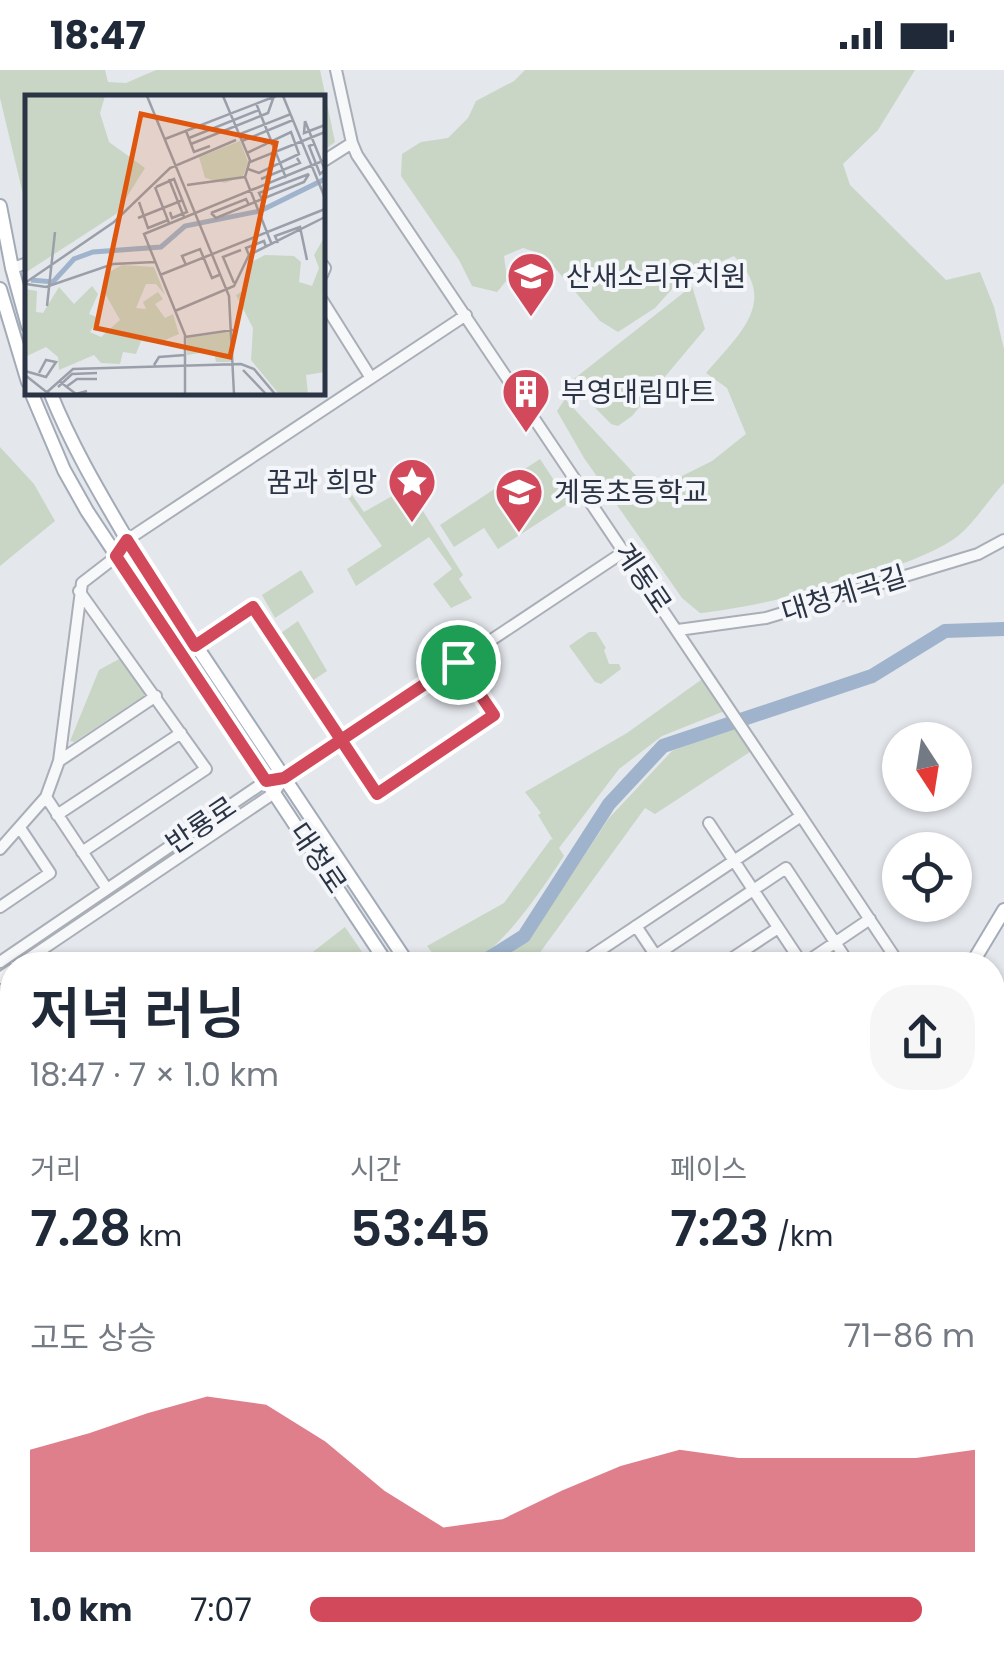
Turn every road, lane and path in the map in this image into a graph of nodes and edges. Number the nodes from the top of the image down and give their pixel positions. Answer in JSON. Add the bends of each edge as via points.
{"nodes":[{"id":1,"x":336,"y":70,"type":"edge"},
{"id":2,"x":352,"y":143,"type":"junction"},
{"id":3,"x":325,"y":160,"type":"edge"},
{"id":4,"x":0,"y":206,"type":"edge"},
{"id":5,"x":25,"y":264,"type":"edge"},
{"id":6,"x":12,"y":268,"type":"junction"},
{"id":7,"x":0,"y":289,"type":"edge"},
{"id":8,"x":325,"y":305,"type":"edge"},
{"id":9,"x":25,"y":315,"type":"edge"},
{"id":10,"x":466,"y":315,"type":"junction"},
{"id":11,"x":25,"y":372,"type":"edge"},
{"id":12,"x":371,"y":378,"type":"junction"},
{"id":13,"x":32,"y":395,"type":"edge"},
{"id":14,"x":51,"y":395,"type":"edge"},
{"id":15,"x":127,"y":540,"type":"junction"},
{"id":16,"x":1004,"y":540,"type":"edge"},
{"id":17,"x":625,"y":551,"type":"junction"},
{"id":18,"x":116,"y":556,"type":"junction"},
{"id":19,"x":79,"y":591,"type":"junction"},
{"id":20,"x":678,"y":630,"type":"junction"},
{"id":21,"x":195,"y":646,"type":"junction"},
{"id":22,"x":458,"y":662,"type":"junction"},
{"id":23,"x":156,"y":696,"type":"junction"},
{"id":24,"x":181,"y":733,"type":"junction"},
{"id":25,"x":341,"y":740,"type":"junction"},
{"id":26,"x":59,"y":761,"type":"junction"},
{"id":27,"x":284,"y":778,"type":"junction"},
{"id":28,"x":270,"y":787,"type":"junction"},
{"id":29,"x":46,"y":797,"type":"junction"},
{"id":30,"x":57,"y":815,"type":"junction"},
{"id":31,"x":801,"y":816,"type":"junction"},
{"id":32,"x":709,"y":823,"type":"dead end"},
{"id":33,"x":20,"y":828,"type":"junction"},
{"id":34,"x":0,"y":849,"type":"edge"},
{"id":35,"x":82,"y":852,"type":"junction"},
{"id":36,"x":734,"y":860,"type":"junction"},
{"id":37,"x":107,"y":889,"type":"junction"},
{"id":38,"x":754,"y":890,"type":"junction"},
{"id":39,"x":0,"y":907,"type":"edge"},
{"id":40,"x":1004,"y":910,"type":"edge"},
{"id":41,"x":870,"y":919,"type":"junction"},
{"id":42,"x":636,"y":926,"type":"junction"},
{"id":43,"x":778,"y":928,"type":"junction"},
{"id":44,"x":835,"y":943,"type":"junction"},
{"id":45,"x":15,"y":952,"type":"edge"},
{"id":46,"x":37,"y":952,"type":"edge"},
{"id":47,"x":379,"y":952,"type":"edge"},
{"id":48,"x":400,"y":952,"type":"edge"},
{"id":49,"x":597,"y":952,"type":"edge"},
{"id":50,"x":653,"y":952,"type":"edge"},
{"id":51,"x":669,"y":952,"type":"edge"},
{"id":52,"x":742,"y":952,"type":"edge"},
{"id":53,"x":794,"y":952,"type":"edge"},
{"id":54,"x":822,"y":952,"type":"edge"},
{"id":55,"x":841,"y":952,"type":"edge"},
{"id":56,"x":892,"y":952,"type":"edge"},
{"id":57,"x":979,"y":952,"type":"edge"},
{"id":58,"x":985,"y":952,"type":"edge"}],
"edges":[{"from":1,"to":2,"type":"street","name":"계동로"},
{"from":2,"to":3,"type":"street"},
{"from":2,"to":10,"type":"street","name":"계동로"},
{"from":4,"to":6,"type":"main road"},
{"from":5,"to":6,"type":"street"},
{"from":6,"to":9,"type":"main road"},
{"from":7,"to":11,"type":"main road"},
{"from":8,"to":12,"type":"street"},
{"from":10,"to":12,"type":"street"},
{"from":10,"to":17,"type":"street","name":"계동로"},
{"from":12,"to":15,"type":"street"},
{"from":13,"to":18,"type":"main road","name":"대청로","via":[[64,470]]},
{"from":14,"to":15,"type":"main road","name":"대청로"},
{"from":15,"to":18,"type":"street"},
{"from":15,"to":21,"type":"main road","name":"대청로"},
{"from":16,"to":20,"type":"street","name":"대청계곡길","via":[[978,554],[766,618]]},
{"from":17,"to":20,"type":"street","name":"계동로"},
{"from":17,"to":22,"type":"street"},
{"from":18,"to":19,"type":"street"},
{"from":18,"to":28,"type":"main road","name":"대청로"},
{"from":19,"to":23,"type":"street"},
{"from":19,"to":26,"type":"street"},
{"from":20,"to":31,"type":"street","name":"계동로"},
{"from":21,"to":25,"type":"street","via":[[253,607]]},
{"from":21,"to":27,"type":"main road","name":"대청로"},
{"from":22,"to":25,"type":"street"},
{"from":22,"to":25,"type":"street","via":[[494,715],[377,794]]},
{"from":23,"to":24,"type":"street"},
{"from":23,"to":26,"type":"street"},
{"from":24,"to":30,"type":"street"},
{"from":24,"to":35,"type":"street","via":[[206,770]]},
{"from":25,"to":27,"type":"street"},
{"from":26,"to":29,"type":"street"},
{"from":27,"to":28,"type":"street","name":"반룡로"},
{"from":27,"to":48,"type":"main road","name":"대청로"},
{"from":28,"to":37,"type":"street","name":"반룡로"},
{"from":28,"to":46,"type":"street","name":"반룡로"},
{"from":28,"to":47,"type":"main road","name":"대청로"},
{"from":29,"to":30,"type":"street"},
{"from":29,"to":33,"type":"street"},
{"from":30,"to":35,"type":"street"},
{"from":31,"to":36,"type":"street"},
{"from":31,"to":41,"type":"street"},
{"from":32,"to":36,"type":"street"},
{"from":33,"to":34,"type":"street"},
{"from":33,"to":39,"type":"street","via":[[50,874]]},
{"from":35,"to":37,"type":"street"},
{"from":36,"to":38,"type":"street"},
{"from":36,"to":42,"type":"street"},
{"from":37,"to":45,"type":"street","name":"반룡로"},
{"from":38,"to":43,"type":"street"},
{"from":38,"to":44,"type":"street","via":[[786,868]]},
{"from":38,"to":51,"type":"street"},
{"from":40,"to":57,"type":"main road"},
{"from":40,"to":58,"type":"main road"},
{"from":41,"to":44,"type":"street"},
{"from":41,"to":56,"type":"street"},
{"from":42,"to":49,"type":"street"},
{"from":42,"to":50,"type":"street"},
{"from":43,"to":52,"type":"street"},
{"from":43,"to":53,"type":"street"},
{"from":44,"to":54,"type":"street"},
{"from":44,"to":55,"type":"street"}]}
